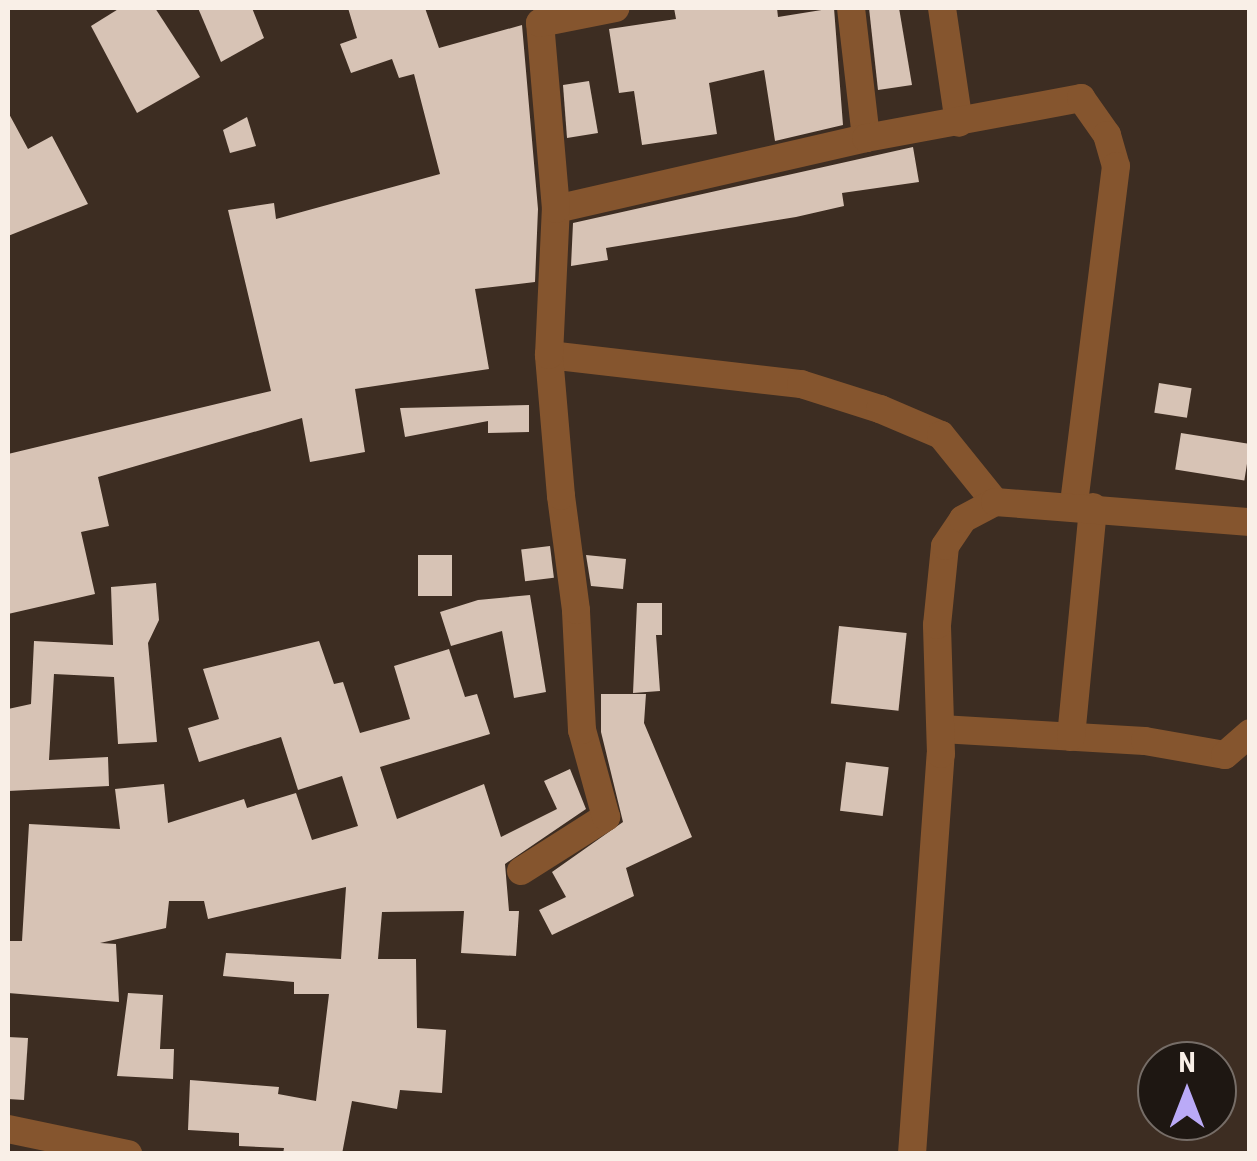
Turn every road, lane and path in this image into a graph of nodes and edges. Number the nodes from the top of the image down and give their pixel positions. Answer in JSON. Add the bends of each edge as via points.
{"nodes":[{"id":1,"x":616,"y":8,"type":"edge"},
{"id":2,"x":851,"y":8,"type":"edge"},
{"id":3,"x":942,"y":8,"type":"edge"},
{"id":4,"x":959,"y":123,"type":"junction"},
{"id":5,"x":866,"y":138,"type":"junction"},
{"id":6,"x":556,"y":209,"type":"junction"},
{"id":7,"x":549,"y":355,"type":"junction"},
{"id":8,"x":995,"y":502,"type":"junction"},
{"id":9,"x":1084,"y":506,"type":"junction"},
{"id":10,"x":1250,"y":522,"type":"edge"},
{"id":11,"x":940,"y":729,"type":"junction"},
{"id":12,"x":1250,"y":733,"type":"edge"},
{"id":13,"x":1071,"y":737,"type":"junction"},
{"id":14,"x":520,"y":871,"type":"dead end"},
{"id":15,"x":8,"y":1129,"type":"edge"},
{"id":16,"x":128,"y":1154,"type":"edge"},
{"id":17,"x":912,"y":1154,"type":"edge"}],
"edges":[{"from":1,"to":6,"type":"street","via":[[540,23]]},
{"from":2,"to":5,"type":"street"},
{"from":3,"to":4,"type":"street"},
{"from":4,"to":5,"type":"street"},
{"from":4,"to":9,"type":"street","via":[[1078,97],[1112,147],[1116,166]]},
{"from":5,"to":6,"type":"street"},
{"from":6,"to":7,"type":"street"},
{"from":7,"to":8,"type":"street","via":[[801,384],[880,409],[941,434],[962,452]]},
{"from":7,"to":14,"type":"street","via":[[582,730],[606,816]]},
{"from":8,"to":9,"type":"street"},
{"from":8,"to":11,"type":"street","via":[[963,519],[945,546],[937,625]]},
{"from":9,"to":10,"type":"street"},
{"from":9,"to":13,"type":"street"},
{"from":11,"to":13,"type":"street"},
{"from":11,"to":17,"type":"street"},
{"from":12,"to":13,"type":"street","via":[[1225,755]]},
{"from":15,"to":16,"type":"street"}]}
